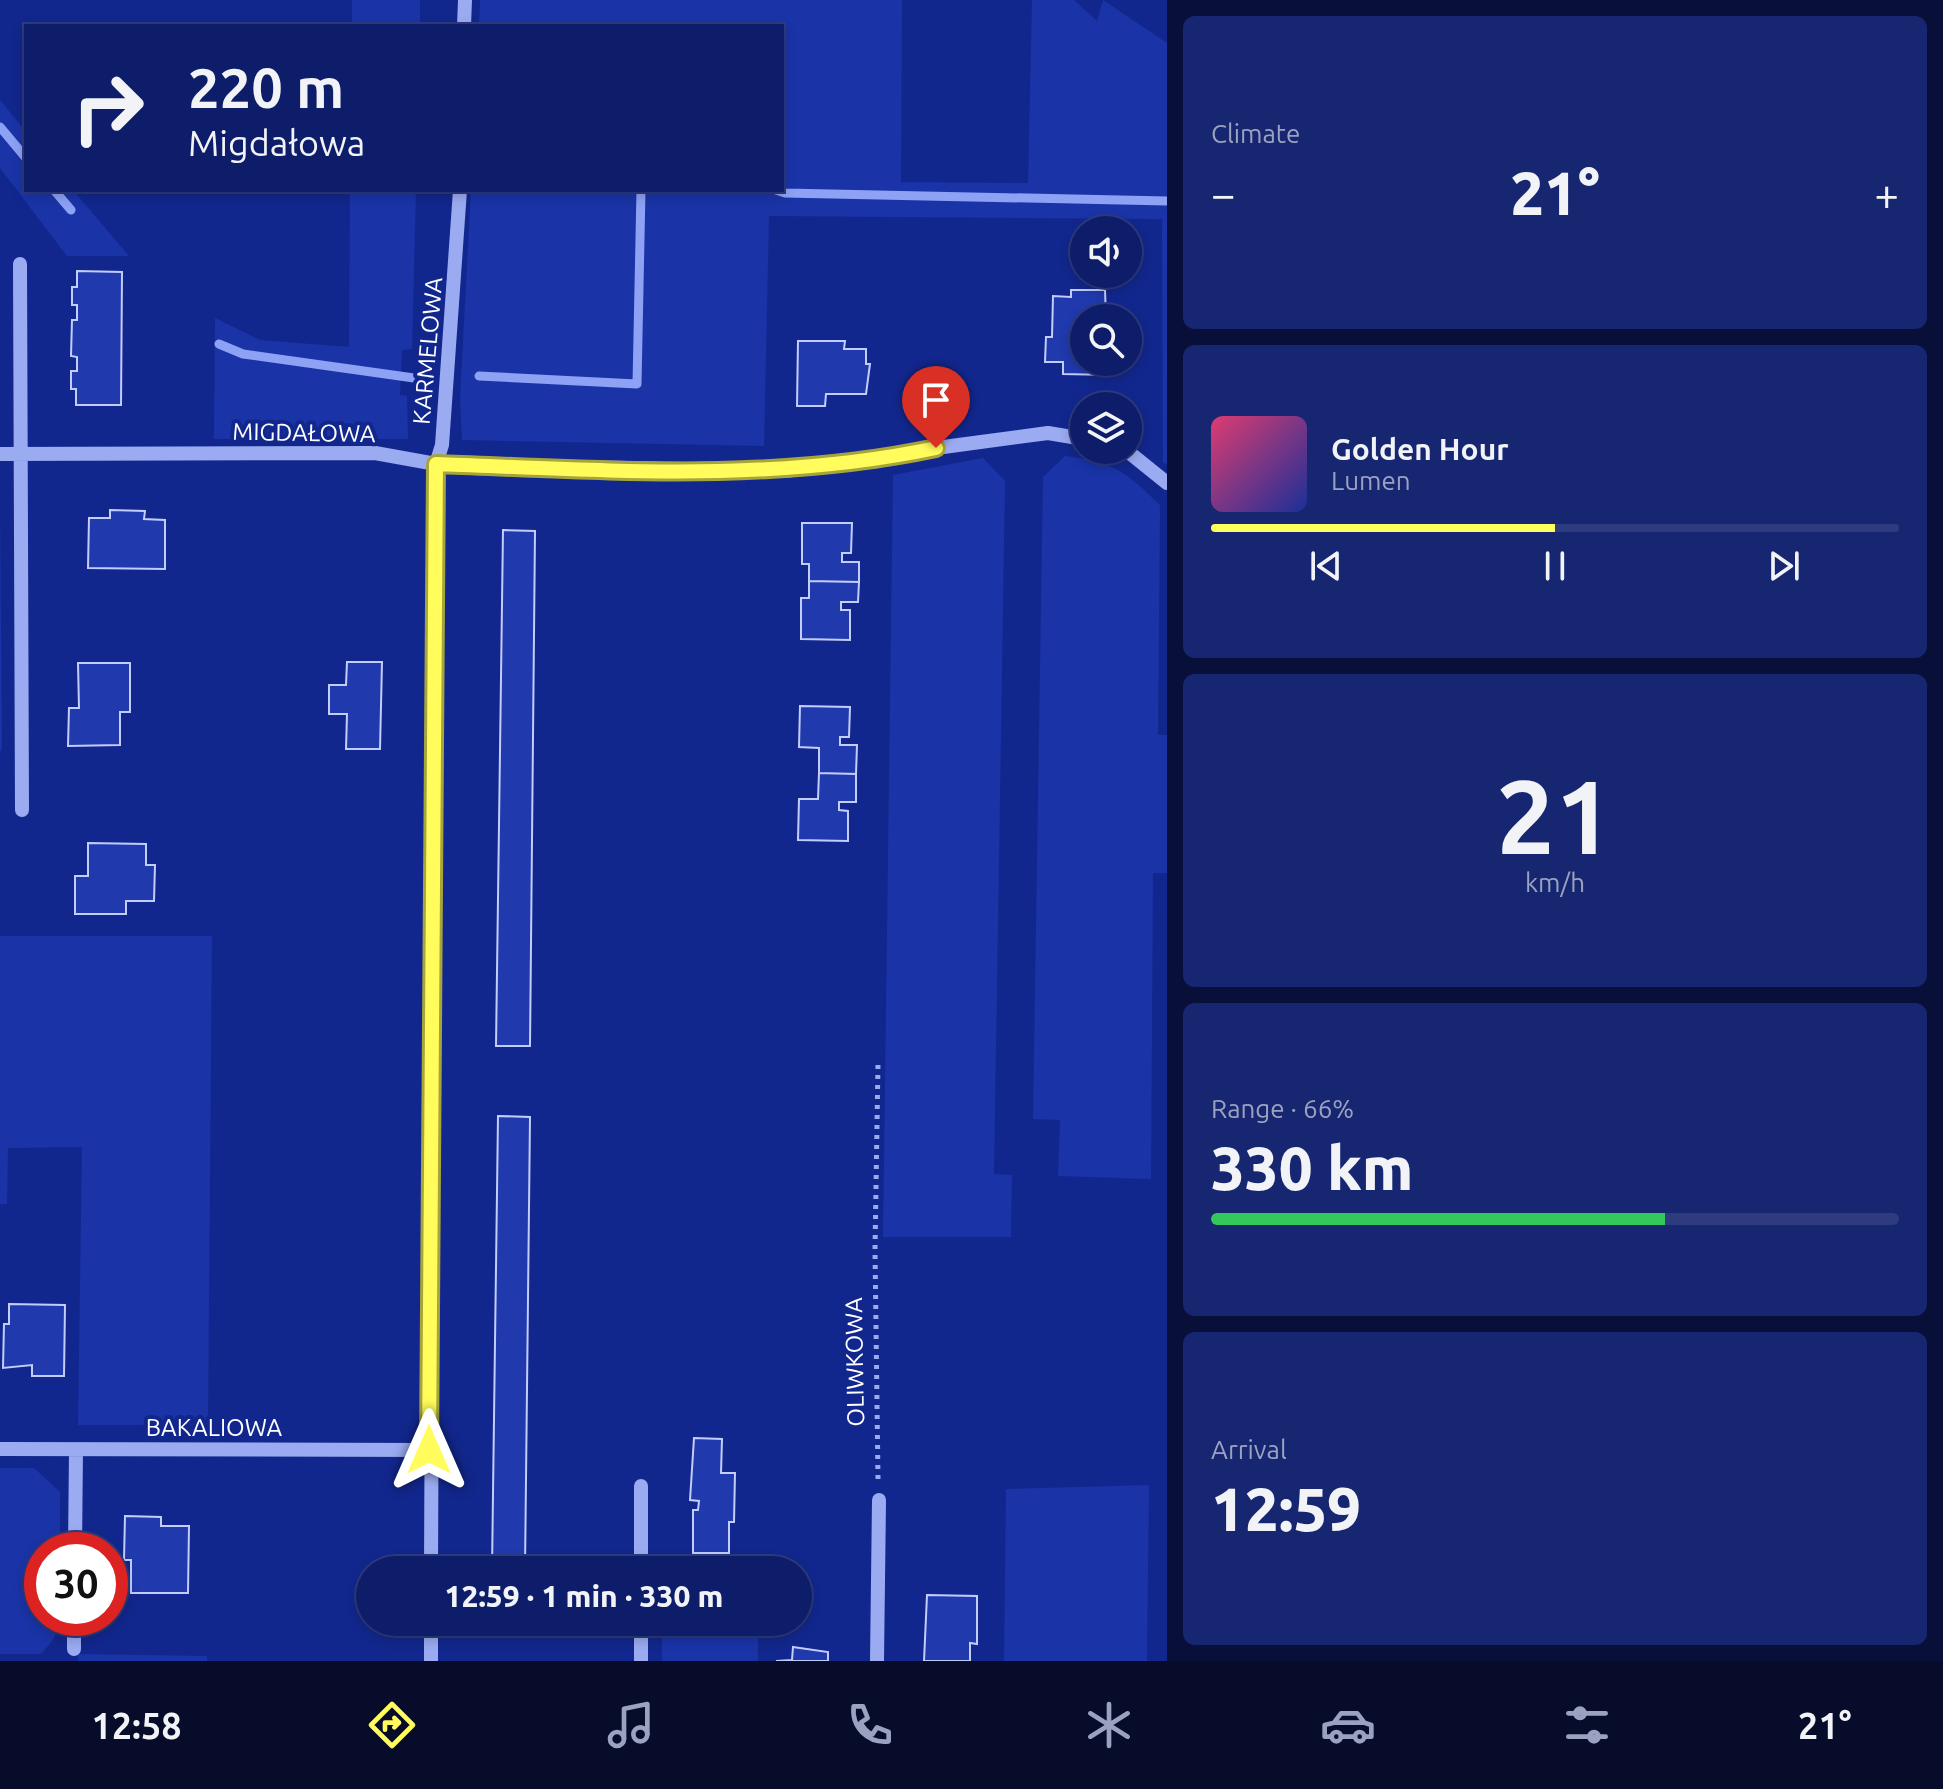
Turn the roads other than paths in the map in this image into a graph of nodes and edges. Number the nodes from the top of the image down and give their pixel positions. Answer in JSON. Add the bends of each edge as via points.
{"nodes":[{"id":1,"x":465,"y":0,"type":"edge"},
{"id":2,"x":464,"y":24,"type":"edge"},
{"id":3,"x":460,"y":192,"type":"edge"},
{"id":4,"x":20,"y":264,"type":"dead end"},
{"id":5,"x":1070,"y":437,"type":"edge"},
{"id":6,"x":0,"y":454,"type":"edge"},
{"id":7,"x":20,"y":454,"type":"junction"},
{"id":8,"x":1142,"y":463,"type":"edge"},
{"id":9,"x":436,"y":464,"type":"junction"},
{"id":10,"x":1167,"y":483,"type":"edge"},
{"id":11,"x":22,"y":810,"type":"dead end"},
{"id":12,"x":0,"y":1449,"type":"edge"},
{"id":13,"x":76,"y":1450,"type":"junction"},
{"id":14,"x":429,"y":1450,"type":"junction"},
{"id":15,"x":641,"y":1486,"type":"dead end"},
{"id":16,"x":879,"y":1500,"type":"road end"},
{"id":17,"x":75,"y":1532,"type":"edge"},
{"id":18,"x":431,"y":1556,"type":"edge"},
{"id":19,"x":641,"y":1556,"type":"edge"},
{"id":20,"x":74,"y":1636,"type":"edge"},
{"id":21,"x":431,"y":1636,"type":"edge"},
{"id":22,"x":641,"y":1636,"type":"edge"},
{"id":23,"x":74,"y":1649,"type":"dead end"},
{"id":24,"x":431,"y":1661,"type":"edge"},
{"id":25,"x":641,"y":1661,"type":"edge"},
{"id":26,"x":877,"y":1661,"type":"edge"}],
"edges":[{"from":1,"to":2,"type":"street"},
{"from":3,"to":9,"type":"street","name":"KARMELOWA","via":[[442,445]]},
{"from":4,"to":7,"type":"street"},
{"from":5,"to":9,"type":"street","name":"MIGDAŁOWA","via":[[1048,433],[784,471]]},
{"from":6,"to":7,"type":"street","name":"MIGDAŁOWA"},
{"from":7,"to":9,"type":"street","name":"MIGDAŁOWA","via":[[375,453]]},
{"from":7,"to":11,"type":"street"},
{"from":8,"to":10,"type":"street"},
{"from":9,"to":14,"type":"street","name":"KARMELOWA"},
{"from":12,"to":13,"type":"street","name":"BAKALIOWA"},
{"from":13,"to":14,"type":"street","name":"BAKALIOWA"},
{"from":13,"to":17,"type":"street"},
{"from":14,"to":18,"type":"street","name":"KARMELOWA"},
{"from":15,"to":19,"type":"street"},
{"from":16,"to":26,"type":"street"},
{"from":20,"to":23,"type":"street"},
{"from":21,"to":24,"type":"street"},
{"from":22,"to":25,"type":"street"}]}
